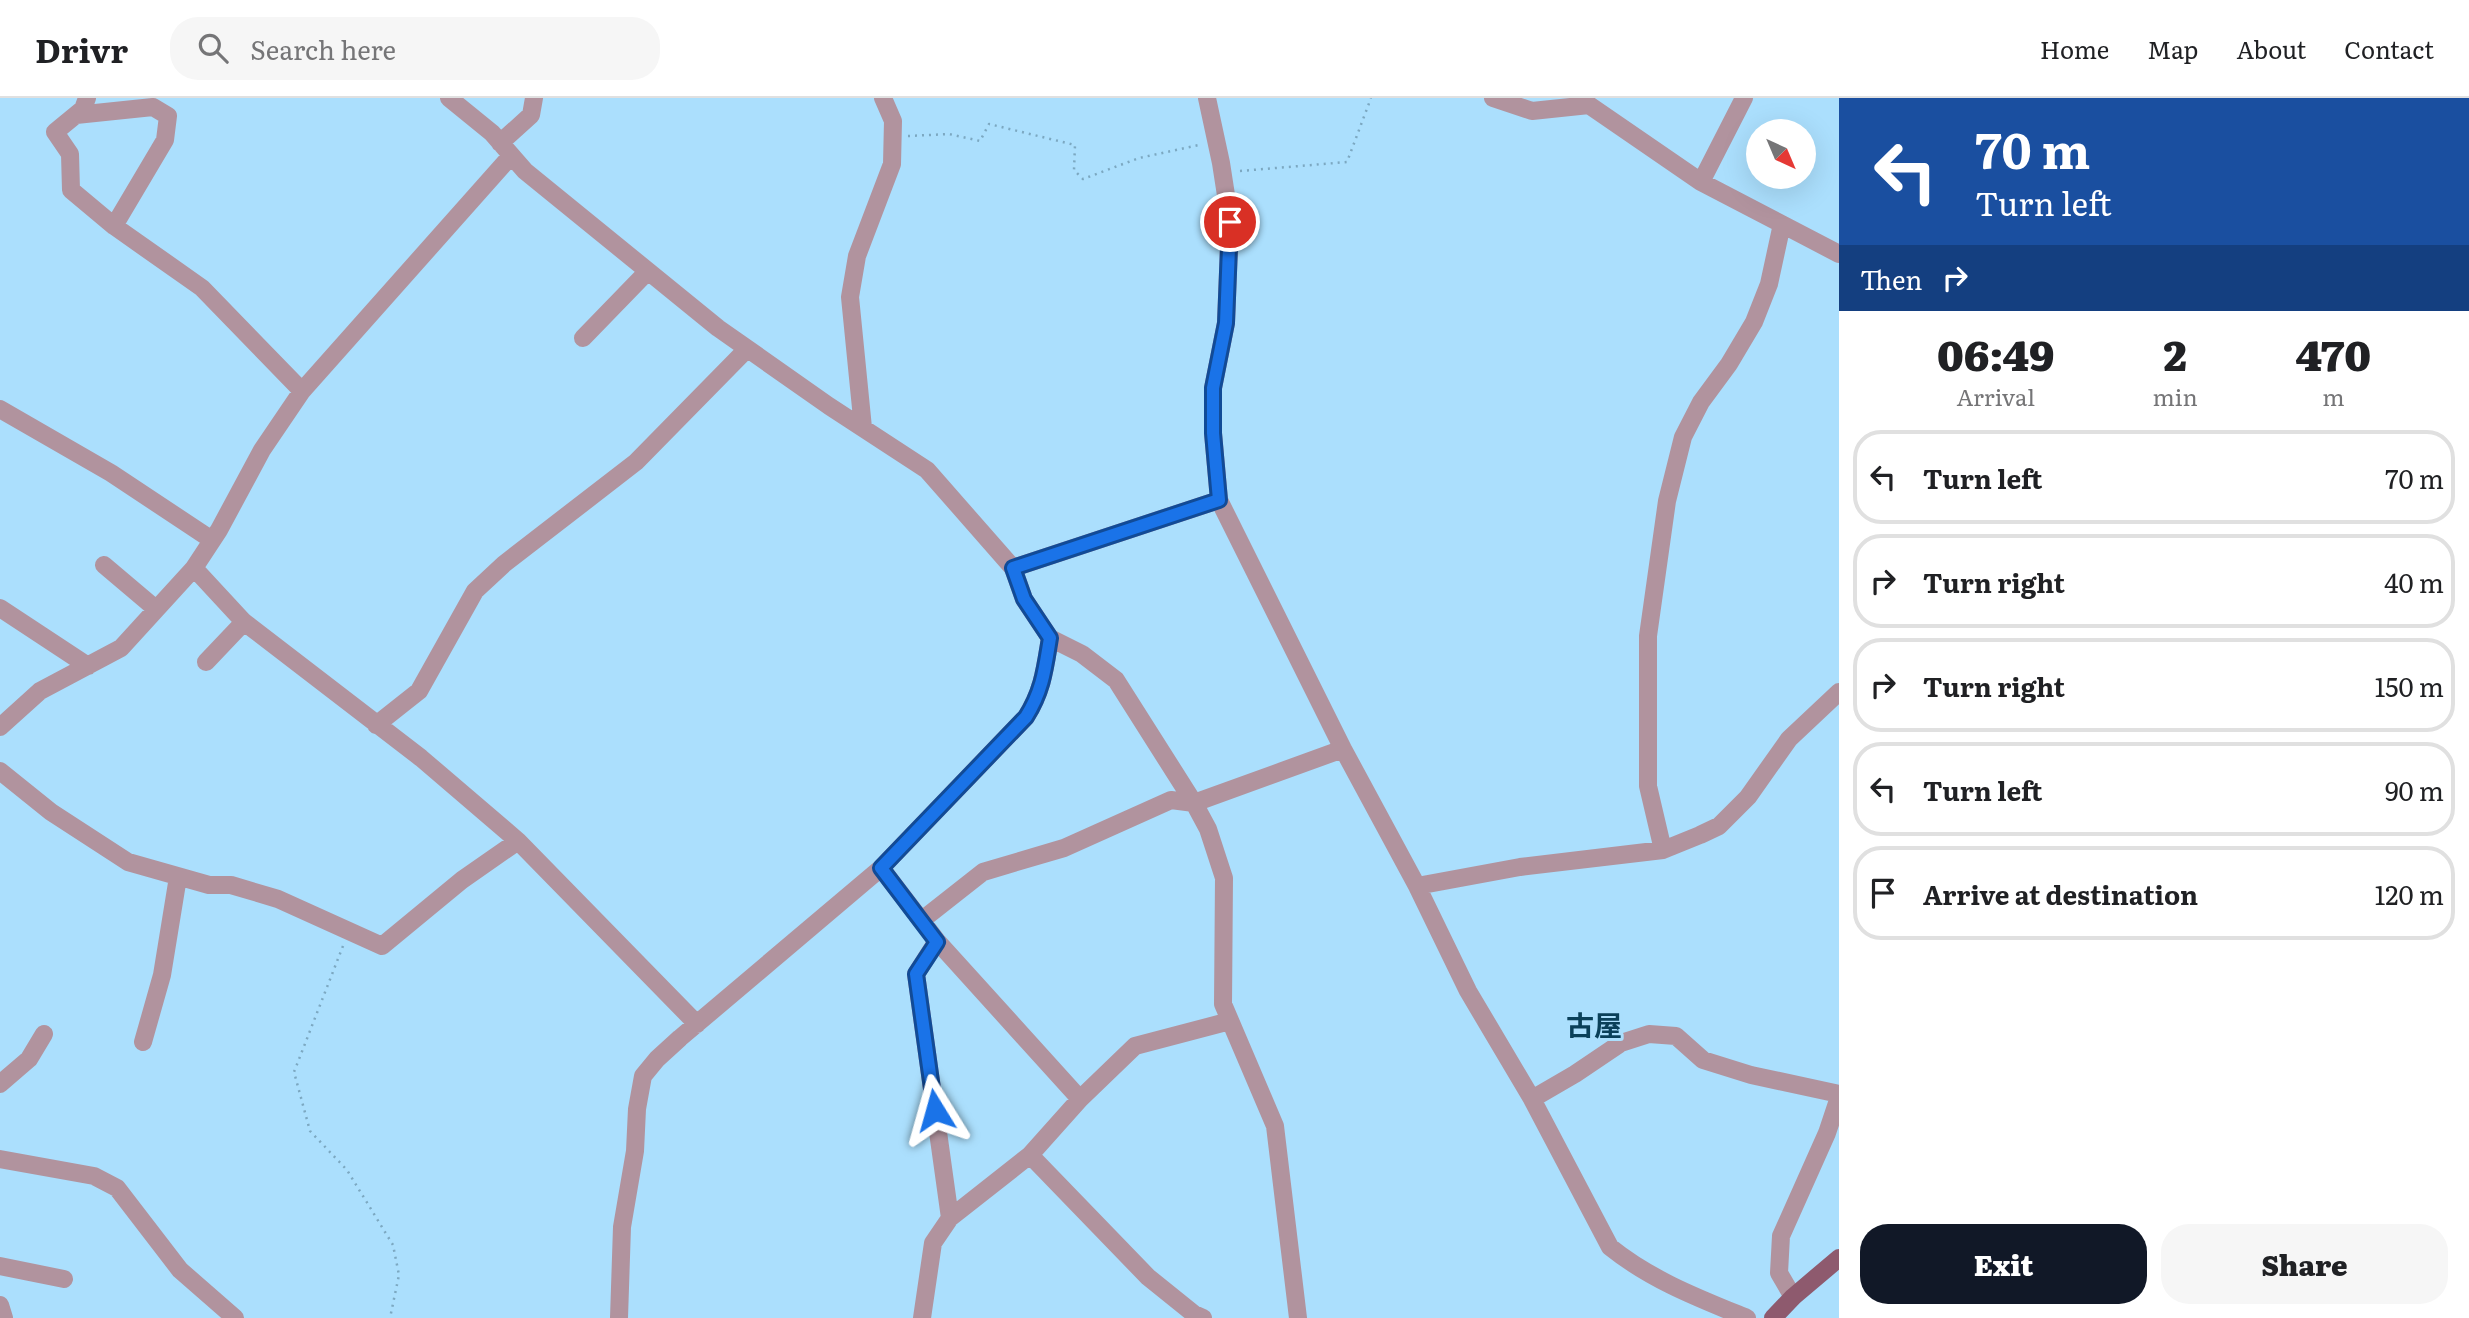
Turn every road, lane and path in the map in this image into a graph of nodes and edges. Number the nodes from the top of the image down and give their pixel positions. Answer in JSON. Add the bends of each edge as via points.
{"nodes":[{"id":1,"x":87,"y":98,"type":"edge"},
{"id":2,"x":449,"y":98,"type":"edge"},
{"id":3,"x":534,"y":98,"type":"edge"},
{"id":4,"x":883,"y":98,"type":"edge"},
{"id":5,"x":1207,"y":98,"type":"edge"},
{"id":6,"x":1371,"y":98,"type":"edge"},
{"id":7,"x":1493,"y":98,"type":"edge"},
{"id":8,"x":1744,"y":98,"type":"edge"},
{"id":9,"x":76,"y":115,"type":"junction"},
{"id":10,"x":893,"y":137,"type":"junction"},
{"id":11,"x":1216,"y":141,"type":"junction"},
{"id":12,"x":505,"y":150,"type":"junction"},
{"id":13,"x":1223,"y":173,"type":"junction"},
{"id":14,"x":1701,"y":182,"type":"junction"},
{"id":15,"x":1783,"y":224,"type":"junction"},
{"id":16,"x":114,"y":226,"type":"junction"},
{"id":17,"x":1839,"y":254,"type":"edge"},
{"id":18,"x":648,"y":271,"type":"junction"},
{"id":19,"x":583,"y":338,"type":"dead end"},
{"id":20,"x":747,"y":349,"type":"junction"},
{"id":21,"x":302,"y":391,"type":"junction"},
{"id":22,"x":0,"y":409,"type":"edge"},
{"id":23,"x":863,"y":428,"type":"junction"},
{"id":24,"x":1219,"y":500,"type":"junction"},
{"id":25,"x":212,"y":540,"type":"junction"},
{"id":26,"x":104,"y":565,"type":"dead end"},
{"id":27,"x":194,"y":568,"type":"junction"},
{"id":28,"x":1013,"y":568,"type":"junction"},
{"id":29,"x":0,"y":608,"type":"edge"},
{"id":30,"x":156,"y":609,"type":"junction"},
{"id":31,"x":244,"y":622,"type":"junction"},
{"id":32,"x":1050,"y":638,"type":"junction"},
{"id":33,"x":206,"y":662,"type":"dead end"},
{"id":34,"x":88,"y":666,"type":"junction"},
{"id":35,"x":1839,"y":692,"type":"edge"},
{"id":36,"x":376,"y":725,"type":"junction"},
{"id":37,"x":0,"y":727,"type":"edge"},
{"id":38,"x":1343,"y":749,"type":"junction"},
{"id":39,"x":0,"y":771,"type":"edge"},
{"id":40,"x":1194,"y":803,"type":"junction"},
{"id":41,"x":518,"y":841,"type":"junction"},
{"id":42,"x":1663,"y":849,"type":"junction"},
{"id":43,"x":881,"y":868,"type":"junction"},
{"id":44,"x":178,"y":877,"type":"junction"},
{"id":45,"x":1418,"y":886,"type":"junction"},
{"id":46,"x":922,"y":920,"type":"junction"},
{"id":47,"x":349,"y":931,"type":"junction"},
{"id":48,"x":937,"y":942,"type":"junction"},
{"id":49,"x":1230,"y":1021,"type":"junction"},
{"id":50,"x":697,"y":1024,"type":"junction"},
{"id":51,"x":44,"y":1034,"type":"dead end"},
{"id":52,"x":143,"y":1042,"type":"dead end"},
{"id":53,"x":0,"y":1084,"type":"edge"},
{"id":54,"x":1839,"y":1095,"type":"edge"},
{"id":55,"x":1532,"y":1099,"type":"junction"},
{"id":56,"x":1080,"y":1100,"type":"junction"},
{"id":57,"x":1030,"y":1155,"type":"junction"},
{"id":58,"x":0,"y":1159,"type":"edge"},
{"id":59,"x":950,"y":1218,"type":"junction"},
{"id":60,"x":1839,"y":1258,"type":"edge"},
{"id":61,"x":0,"y":1266,"type":"edge"},
{"id":62,"x":64,"y":1279,"type":"dead end"},
{"id":63,"x":1793,"y":1297,"type":"junction"},
{"id":64,"x":0,"y":1305,"type":"edge"},
{"id":65,"x":4,"y":1318,"type":"edge"},
{"id":66,"x":235,"y":1318,"type":"edge"},
{"id":67,"x":390,"y":1318,"type":"edge"},
{"id":68,"x":619,"y":1318,"type":"edge"},
{"id":69,"x":922,"y":1318,"type":"edge"},
{"id":70,"x":1203,"y":1318,"type":"edge"},
{"id":71,"x":1298,"y":1318,"type":"edge"},
{"id":72,"x":1747,"y":1318,"type":"edge"},
{"id":73,"x":1773,"y":1318,"type":"edge"}],
"edges":[{"from":1,"to":9,"type":"street"},
{"from":2,"to":12,"type":"street"},
{"from":3,"to":12,"type":"street","via":[[531,115]]},
{"from":4,"to":10,"type":"street","via":[[893,121]]},
{"from":5,"to":11,"type":"street"},
{"from":6,"to":13,"type":"path","via":[[1347,162]]},
{"from":7,"to":14,"type":"street","via":[[1532,111],[1589,105]]},
{"from":8,"to":14,"type":"street"},
{"from":9,"to":16,"type":"street","via":[[55,132],[70,154],[71,190]]},
{"from":9,"to":16,"type":"street","via":[[153,107],[168,116],[165,140]]},
{"from":10,"to":11,"type":"path","via":[[949,134],[980,142],[989,124],[1075,145],[1074,170],[1083,179],[1139,158]]},
{"from":10,"to":23,"type":"street","via":[[892,164],[857,256],[850,297]]},
{"from":11,"to":13,"type":"street"},
{"from":12,"to":18,"type":"street","via":[[524,171]]},
{"from":12,"to":21,"type":"street"},
{"from":13,"to":24,"type":"street","via":[[1230,222],[1226,323],[1213,388]]},
{"from":14,"to":15,"type":"street"},
{"from":15,"to":17,"type":"street"},
{"from":15,"to":42,"type":"street","via":[[1769,284],[1754,322],[1683,437],[1667,501],[1648,636],[1648,786]]},
{"from":16,"to":21,"type":"street","via":[[202,288]]},
{"from":18,"to":19,"type":"street"},
{"from":18,"to":20,"type":"street"},
{"from":20,"to":23,"type":"street"},
{"from":20,"to":36,"type":"street","via":[[636,463],[504,564],[475,592],[419,691]]},
{"from":21,"to":25,"type":"street","via":[[262,450]]},
{"from":22,"to":25,"type":"street","via":[[111,473]]},
{"from":23,"to":28,"type":"street","via":[[927,470]]},
{"from":24,"to":28,"type":"street"},
{"from":24,"to":38,"type":"street"},
{"from":25,"to":27,"type":"street"},
{"from":26,"to":30,"type":"street"},
{"from":27,"to":30,"type":"street"},
{"from":27,"to":31,"type":"street"},
{"from":28,"to":32,"type":"street","via":[[1024,599]]},
{"from":29,"to":34,"type":"street"},
{"from":30,"to":34,"type":"street","via":[[121,648]]},
{"from":31,"to":33,"type":"street"},
{"from":31,"to":36,"type":"street"},
{"from":32,"to":40,"type":"street","via":[[1082,654],[1116,680]]},
{"from":32,"to":43,"type":"street","via":[[1043,681],[1026,717]]},
{"from":34,"to":37,"type":"street","via":[[40,691]]},
{"from":35,"to":42,"type":"street","via":[[1789,739],[1748,797],[1719,826]]},
{"from":36,"to":41,"type":"street"},
{"from":38,"to":40,"type":"street"},
{"from":38,"to":45,"type":"street"},
{"from":39,"to":44,"type":"street","via":[[51,813],[128,862]]},
{"from":40,"to":46,"type":"street","via":[[1171,800],[1064,848],[983,872]]},
{"from":40,"to":49,"type":"street","via":[[1224,878],[1223,1004]]},
{"from":41,"to":47,"type":"street","via":[[382,946]]},
{"from":41,"to":50,"type":"street"},
{"from":42,"to":45,"type":"street","via":[[1520,867]]},
{"from":43,"to":46,"type":"street"},
{"from":43,"to":50,"type":"street"},
{"from":44,"to":47,"type":"street","via":[[231,885],[278,899]]},
{"from":44,"to":52,"type":"street","via":[[162,975]]},
{"from":45,"to":55,"type":"street","via":[[1468,991]]},
{"from":46,"to":48,"type":"street"},
{"from":47,"to":67,"type":"path","via":[[295,1072],[310,1131],[347,1170],[393,1245],[399,1275]]},
{"from":48,"to":56,"type":"street"},
{"from":48,"to":59,"type":"street","via":[[916,974]]},
{"from":49,"to":56,"type":"street","via":[[1135,1046]]},
{"from":49,"to":71,"type":"street","via":[[1275,1126]]},
{"from":50,"to":68,"type":"street","via":[[643,1076],[622,1227]]},
{"from":51,"to":53,"type":"street","via":[[29,1059]]},
{"from":54,"to":55,"type":"street","via":[[1703,1060],[1676,1035],[1649,1034],[1620,1043]]},
{"from":54,"to":63,"type":"street","via":[[1781,1236],[1779,1273]]},
{"from":55,"to":72,"type":"street","via":[[1610,1247],[1668,1286]]},
{"from":56,"to":57,"type":"street"},
{"from":57,"to":59,"type":"street"},
{"from":57,"to":70,"type":"street","via":[[1148,1277]]},
{"from":58,"to":66,"type":"street","via":[[94,1176],[117,1188],[180,1270]]},
{"from":59,"to":69,"type":"street","via":[[933,1243]]},
{"from":60,"to":63,"type":"main road"},
{"from":61,"to":62,"type":"street"},
{"from":63,"to":73,"type":"main road"},
{"from":64,"to":65,"type":"street"}]}
